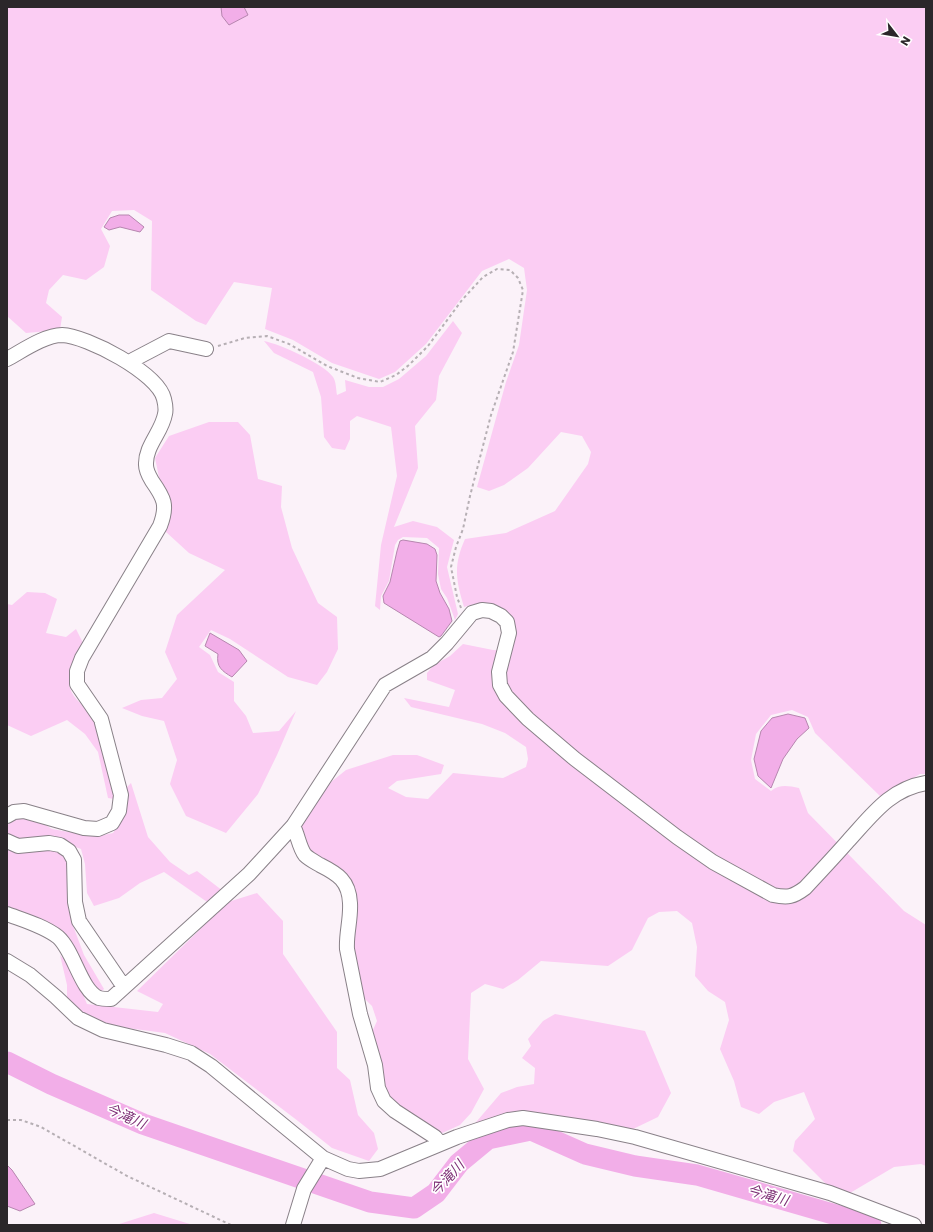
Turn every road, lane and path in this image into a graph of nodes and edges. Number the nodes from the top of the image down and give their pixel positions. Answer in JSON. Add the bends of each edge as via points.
{"nodes":[{"id":1,"x":206,"y":349,"type":"joint"},
{"id":2,"x":7,"y":359,"type":"edge"},
{"id":3,"x":129,"y":362,"type":"junction"},
{"id":4,"x":465,"y":620,"type":"junction"},
{"id":5,"x":926,"y":783,"type":"edge"},
{"id":6,"x":7,"y":816,"type":"edge"},
{"id":7,"x":293,"y":826,"type":"junction"},
{"id":8,"x":7,"y":842,"type":"edge"},
{"id":9,"x":7,"y":914,"type":"edge"},
{"id":10,"x":7,"y":960,"type":"edge"},
{"id":11,"x":124,"y":987,"type":"junction"},
{"id":12,"x":7,"y":1120,"type":"edge"},
{"id":13,"x":440,"y":1143,"type":"junction"},
{"id":14,"x":320,"y":1163,"type":"junction"},
{"id":15,"x":231,"y":1225,"type":"edge"},
{"id":16,"x":293,"y":1225,"type":"edge"},
{"id":17,"x":914,"y":1225,"type":"edge"}],
"edges":[{"from":1,"to":3,"type":"street","via":[[169,341]]},
{"from":1,"to":4,"type":"path","via":[[245,338],[266,336],[289,344],[327,366],[358,378],[380,382],[396,375],[428,346],[482,277],[497,269],[510,270],[518,278],[523,290],[513,352],[491,415],[452,567],[457,597]]},
{"from":2,"to":3,"type":"street","via":[[43,340],[62,335],[80,338]]},
{"from":3,"to":6,"type":"street","via":[[153,381],[164,397],[165,414],[158,434],[147,453],[146,465],[149,476],[164,501],[164,516],[82,658],[77,671],[77,684],[101,719],[121,795],[119,811],[112,824],[98,829],[84,828],[24,811]]},
{"from":4,"to":5,"type":"street","via":[[472,613],[482,610],[501,616],[507,622],[509,633],[499,672],[500,685],[506,696],[528,719],[575,759],[677,837],[714,862],[773,895],[795,896],[806,888],[879,806],[910,786]]},
{"from":4,"to":7,"type":"street","via":[[432,658],[385,685]]},
{"from":7,"to":11,"type":"street","via":[[250,874]]},
{"from":7,"to":13,"type":"street","via":[[305,854],[312,861],[336,872],[344,881],[348,892],[350,903],[347,949],[360,1014],[375,1065],[378,1088],[384,1101]]},
{"from":8,"to":11,"type":"street","via":[[18,846],[49,843],[60,845],[69,851],[74,860],[75,902],[79,921]]},
{"from":9,"to":11,"type":"street","via":[[33,924],[66,945],[90,991],[98,998],[111,999]]},
{"from":10,"to":14,"type":"street","via":[[56,997],[78,1018],[103,1030],[190,1053],[211,1066]]},
{"from":12,"to":15,"type":"path","via":[[21,1120],[41,1127],[127,1176]]},
{"from":13,"to":14,"type":"street","via":[[380,1169],[359,1171]]},
{"from":13,"to":17,"type":"street","via":[[508,1120],[523,1118],[598,1128],[830,1193]]},
{"from":14,"to":16,"type":"street","via":[[304,1189]]}]}
